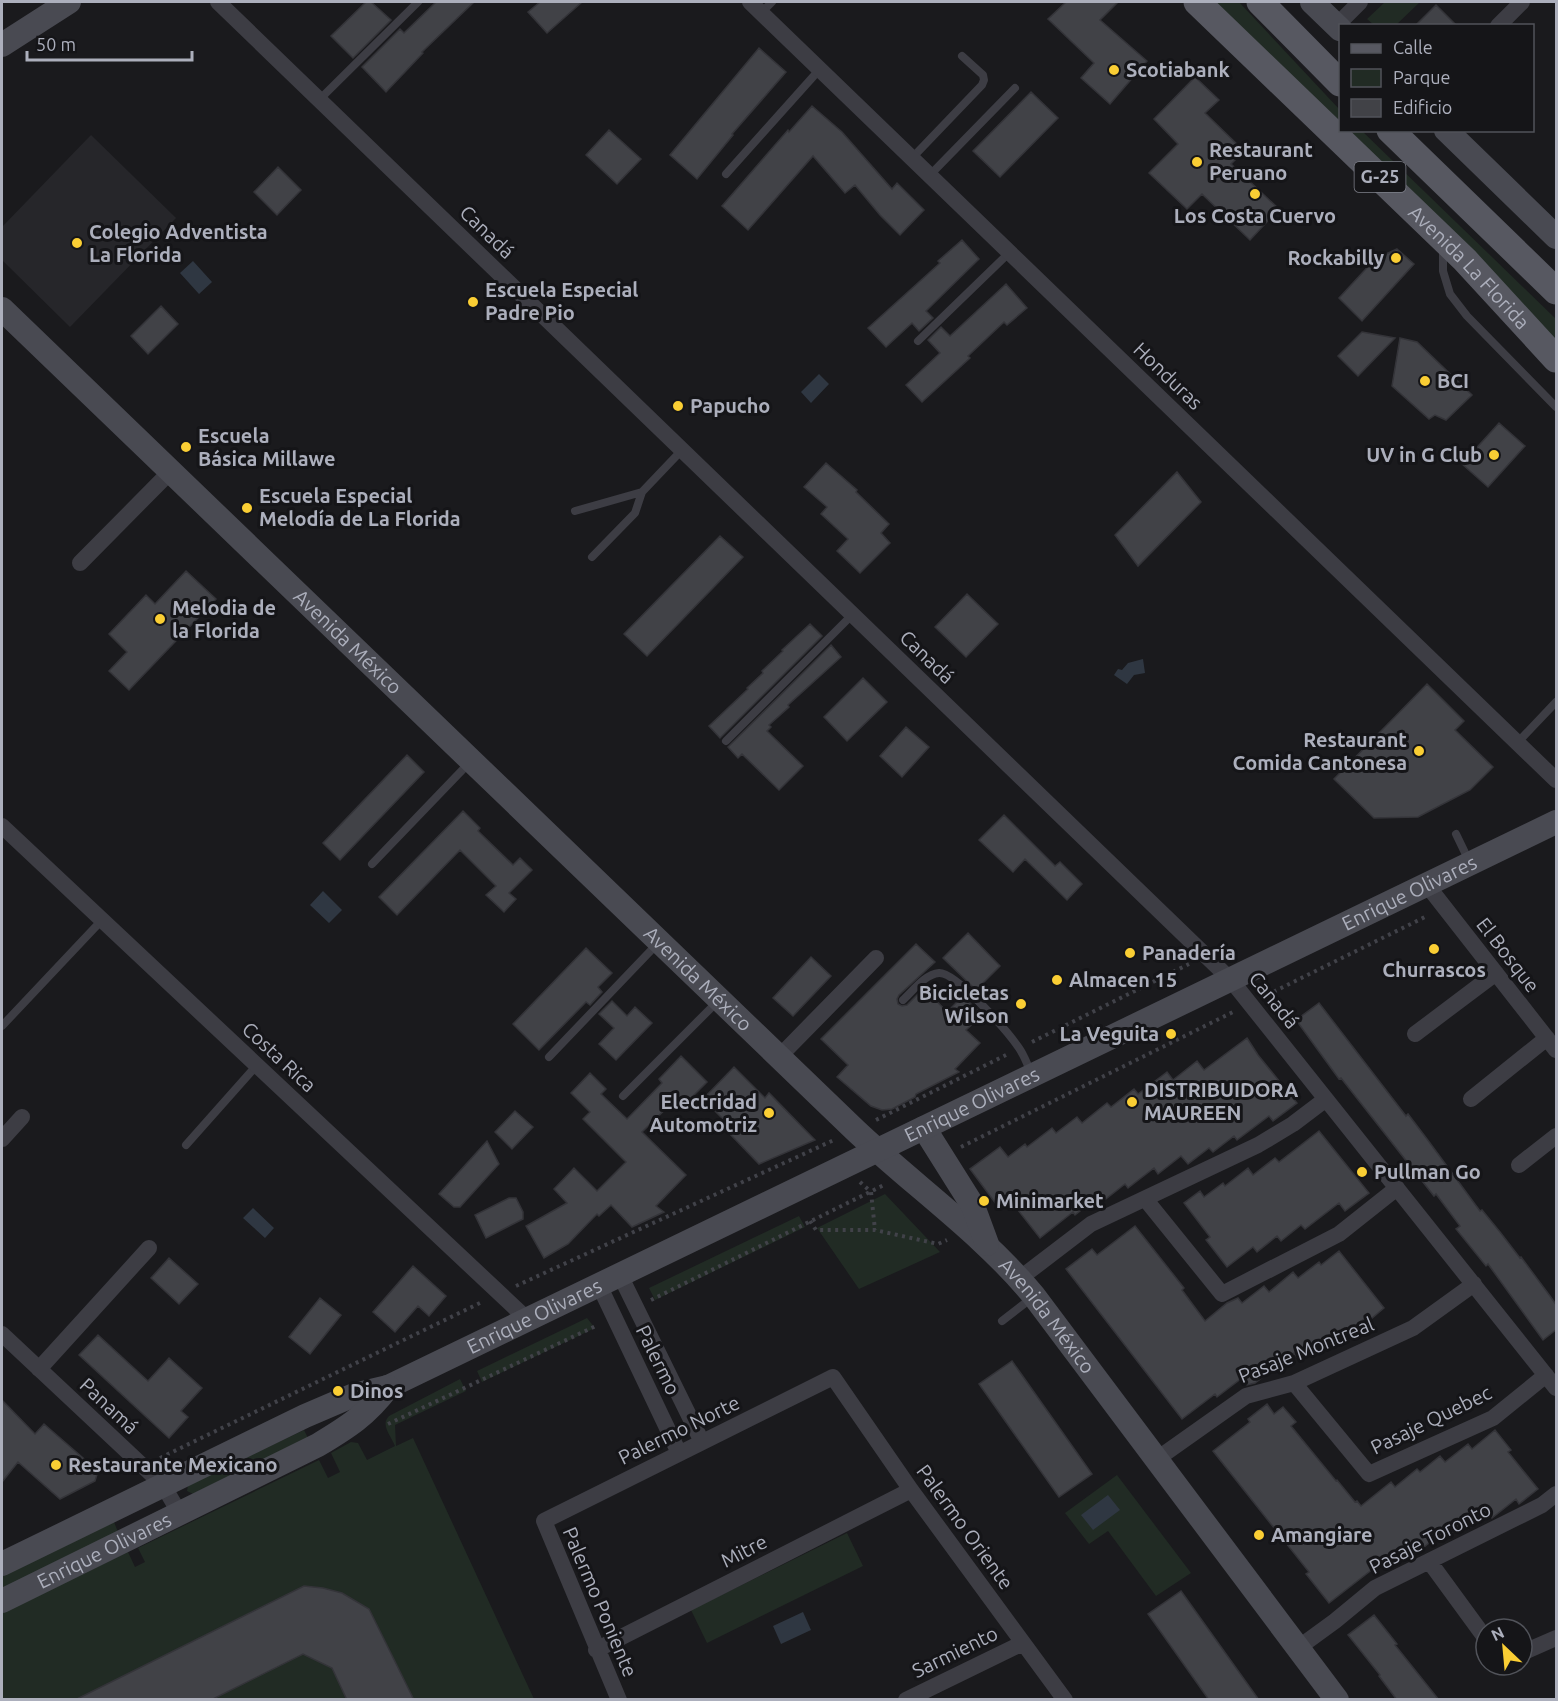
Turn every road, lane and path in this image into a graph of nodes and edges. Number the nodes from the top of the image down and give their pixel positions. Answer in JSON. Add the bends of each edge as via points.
{"nodes":[{"id":1,"x":69,"y":2,"type":"edge"},
{"id":2,"x":218,"y":2,"type":"edge"},
{"id":3,"x":418,"y":2,"type":"edge"},
{"id":4,"x":1197,"y":2,"type":"edge"},
{"id":5,"x":1260,"y":2,"type":"edge"},
{"id":6,"x":1312,"y":2,"type":"edge"},
{"id":7,"x":1360,"y":2,"type":"edge"},
{"id":8,"x":1522,"y":2,"type":"edge"},
{"id":9,"x":761,"y":5,"type":"edge"},
{"id":10,"x":1342,"y":24,"type":"edge"},
{"id":11,"x":1500,"y":24,"type":"edge"},
{"id":12,"x":1339,"y":27,"type":"edge"},
{"id":13,"x":2,"y":45,"type":"edge"},
{"id":14,"x":962,"y":56,"type":"dead end"},
{"id":15,"x":820,"y":68,"type":"junction"},
{"id":16,"x":1339,"y":81,"type":"edge"},
{"id":17,"x":1015,"y":88,"type":"dead end"},
{"id":18,"x":320,"y":99,"type":"junction"},
{"id":19,"x":1392,"y":132,"type":"edge"},
{"id":20,"x":1448,"y":132,"type":"edge"},
{"id":21,"x":912,"y":158,"type":"junction"},
{"id":22,"x":726,"y":174,"type":"dead end"},
{"id":23,"x":930,"y":175,"type":"junction"},
{"id":24,"x":1442,"y":237,"type":"junction"},
{"id":25,"x":1557,"y":237,"type":"edge"},
{"id":26,"x":1010,"y":252,"type":"junction"},
{"id":27,"x":1557,"y":291,"type":"edge"},
{"id":28,"x":2,"y":309,"type":"edge"},
{"id":29,"x":918,"y":341,"type":"dead end"},
{"id":30,"x":1557,"y":359,"type":"edge"},
{"id":31,"x":1557,"y":407,"type":"edge"},
{"id":32,"x":682,"y":450,"type":"junction"},
{"id":33,"x":170,"y":471,"type":"junction"},
{"id":34,"x":642,"y":492,"type":"junction"},
{"id":35,"x":575,"y":511,"type":"dead end"},
{"id":36,"x":592,"y":557,"type":"dead end"},
{"id":37,"x":80,"y":563,"type":"dead end"},
{"id":38,"x":853,"y":614,"type":"junction"},
{"id":39,"x":1557,"y":702,"type":"edge"},
{"id":40,"x":726,"y":741,"type":"dead end"},
{"id":41,"x":1518,"y":742,"type":"junction"},
{"id":42,"x":472,"y":761,"type":"junction"},
{"id":43,"x":1557,"y":780,"type":"edge"},
{"id":44,"x":1557,"y":822,"type":"edge"},
{"id":45,"x":2,"y":826,"type":"edge"},
{"id":46,"x":1456,"y":834,"type":"dead end"},
{"id":47,"x":372,"y":864,"type":"dead end"},
{"id":48,"x":1470,"y":864,"type":"junction"},
{"id":49,"x":1427,"y":885,"type":"junction"},
{"id":50,"x":1444,"y":908,"type":"junction"},
{"id":51,"x":102,"y":920,"type":"junction"},
{"id":52,"x":660,"y":942,"type":"junction"},
{"id":53,"x":876,"y":958,"type":"dead end"},
{"id":54,"x":1496,"y":973,"type":"junction"},
{"id":55,"x":1231,"y":980,"type":"junction"},
{"id":56,"x":719,"y":999,"type":"junction"},
{"id":57,"x":903,"y":1000,"type":"dead end"},
{"id":58,"x":1251,"y":1003,"type":"junction"},
{"id":59,"x":2,"y":1026,"type":"edge"},
{"id":60,"x":1415,"y":1034,"type":"dead end"},
{"id":61,"x":1552,"y":1044,"type":"edge"},
{"id":62,"x":549,"y":1057,"type":"dead end"},
{"id":63,"x":779,"y":1057,"type":"junction"},
{"id":64,"x":257,"y":1065,"type":"junction"},
{"id":65,"x":1033,"y":1076,"type":"junction"},
{"id":66,"x":623,"y":1096,"type":"dead end"},
{"id":67,"x":1326,"y":1099,"type":"junction"},
{"id":68,"x":1471,"y":1099,"type":"dead end"},
{"id":69,"x":22,"y":1117,"type":"dead end"},
{"id":70,"x":924,"y":1128,"type":"junction"},
{"id":71,"x":1557,"y":1136,"type":"edge"},
{"id":72,"x":2,"y":1139,"type":"edge"},
{"id":73,"x":186,"y":1145,"type":"dead end"},
{"id":74,"x":877,"y":1151,"type":"junction"},
{"id":75,"x":942,"y":1156,"type":"junction"},
{"id":76,"x":1520,"y":1165,"type":"dead end"},
{"id":77,"x":906,"y":1174,"type":"junction"},
{"id":78,"x":1397,"y":1188,"type":"junction"},
{"id":79,"x":871,"y":1192,"type":"junction"},
{"id":80,"x":1146,"y":1200,"type":"junction"},
{"id":81,"x":810,"y":1221,"type":"junction"},
{"id":82,"x":875,"y":1230,"type":"junction"},
{"id":83,"x":970,"y":1230,"type":"junction"},
{"id":84,"x":988,"y":1246,"type":"junction"},
{"id":85,"x":149,"y":1248,"type":"dead end"},
{"id":86,"x":609,"y":1280,"type":"junction"},
{"id":87,"x":1474,"y":1284,"type":"junction"},
{"id":88,"x":1026,"y":1288,"type":"junction"},
{"id":89,"x":636,"y":1307,"type":"junction"},
{"id":90,"x":614,"y":1318,"type":"junction"},
{"id":91,"x":527,"y":1319,"type":"junction"},
{"id":92,"x":1002,"y":1321,"type":"dead end"},
{"id":93,"x":2,"y":1334,"type":"edge"},
{"id":94,"x":39,"y":1369,"type":"junction"},
{"id":95,"x":833,"y":1377,"type":"joint"},
{"id":96,"x":1551,"y":1381,"type":"edge"},
{"id":97,"x":1294,"y":1383,"type":"junction"},
{"id":98,"x":388,"y":1387,"type":"junction"},
{"id":99,"x":385,"y":1425,"type":"dead end"},
{"id":100,"x":702,"y":1442,"type":"junction"},
{"id":101,"x":679,"y":1453,"type":"junction"},
{"id":102,"x":1157,"y":1459,"type":"junction"},
{"id":103,"x":163,"y":1485,"type":"junction"},
{"id":104,"x":911,"y":1490,"type":"junction"},
{"id":105,"x":1557,"y":1494,"type":"edge"},
{"id":106,"x":180,"y":1514,"type":"junction"},
{"id":107,"x":544,"y":1521,"type":"joint"},
{"id":108,"x":1429,"y":1561,"type":"junction"},
{"id":109,"x":2,"y":1564,"type":"edge"},
{"id":110,"x":2,"y":1601,"type":"edge"},
{"id":111,"x":1474,"y":1623,"type":"edge"},
{"id":112,"x":1557,"y":1638,"type":"edge"},
{"id":113,"x":1023,"y":1642,"type":"junction"},
{"id":114,"x":1298,"y":1648,"type":"junction"},
{"id":115,"x":1534,"y":1648,"type":"edge"},
{"id":116,"x":596,"y":1650,"type":"junction"},
{"id":117,"x":1333,"y":1698,"type":"edge"},
{"id":118,"x":619,"y":1700,"type":"edge"},
{"id":119,"x":906,"y":1700,"type":"edge"},
{"id":120,"x":1065,"y":1700,"type":"edge"}],
"edges":[{"from":1,"to":13,"type":"main road"},
{"from":2,"to":18,"type":"street","name":"Canadá"},
{"from":3,"to":18,"type":"lane"},
{"from":4,"to":24,"type":"main road","name":"Avenida La Florida","number":"G-25"},
{"from":5,"to":16,"type":"main road"},
{"from":6,"to":12,"type":"main road"},
{"from":7,"to":10,"type":"street"},
{"from":8,"to":11,"type":"street"},
{"from":9,"to":15,"type":"street","name":"Honduras"},
{"from":14,"to":21,"type":"lane","via":[[983,75],[982,85]]},
{"from":15,"to":21,"type":"street","name":"Honduras"},
{"from":15,"to":22,"type":"lane"},
{"from":17,"to":23,"type":"lane"},
{"from":18,"to":32,"type":"street","name":"Canadá"},
{"from":19,"to":27,"type":"main road","name":"Avenida La Florida","number":"G-25"},
{"from":20,"to":25,"type":"main road"},
{"from":21,"to":23,"type":"street","name":"Honduras"},
{"from":23,"to":26,"type":"street","name":"Honduras"},
{"from":24,"to":30,"type":"main road","name":"Avenida La Florida","number":"G-25"},
{"from":24,"to":31,"type":"lane","via":[[1443,271],[1450,294]]},
{"from":26,"to":29,"type":"lane"},
{"from":26,"to":41,"type":"street","name":"Honduras"},
{"from":28,"to":33,"type":"main road","name":"Avenida México"},
{"from":32,"to":34,"type":"lane"},
{"from":32,"to":38,"type":"street","name":"Canadá"},
{"from":33,"to":37,"type":"street"},
{"from":33,"to":42,"type":"main road","name":"Avenida México"},
{"from":34,"to":35,"type":"lane"},
{"from":34,"to":36,"type":"lane","via":[[635,513]]},
{"from":38,"to":40,"type":"lane"},
{"from":38,"to":55,"type":"street","name":"Canadá"},
{"from":39,"to":41,"type":"lane"},
{"from":41,"to":43,"type":"street","name":"Honduras"},
{"from":42,"to":47,"type":"lane"},
{"from":42,"to":52,"type":"main road","name":"Avenida México"},
{"from":44,"to":48,"type":"main road","name":"Enrique Olivares"},
{"from":45,"to":51,"type":"street","name":"Costa Rica"},
{"from":46,"to":48,"type":"lane"},
{"from":48,"to":49,"type":"main road","name":"Enrique Olivares"},
{"from":49,"to":50,"type":"street","name":"El Bosque"},
{"from":49,"to":55,"type":"main road","name":"Enrique Olivares"},
{"from":50,"to":54,"type":"street","name":"El Bosque"},
{"from":50,"to":58,"type":"path"},
{"from":51,"to":59,"type":"lane"},
{"from":51,"to":64,"type":"street","name":"Costa Rica"},
{"from":52,"to":56,"type":"main road","name":"Avenida México"},
{"from":52,"to":62,"type":"lane"},
{"from":53,"to":63,"type":"street"},
{"from":54,"to":60,"type":"street"},
{"from":54,"to":61,"type":"street","name":"El Bosque"},
{"from":55,"to":58,"type":"street","name":"Canadá"},
{"from":55,"to":65,"type":"main road","name":"Enrique Olivares"},
{"from":56,"to":63,"type":"main road","name":"Avenida México"},
{"from":56,"to":66,"type":"lane"},
{"from":57,"to":65,"type":"lane","via":[[928,977],[945,974],[973,995],[1007,1033]]},
{"from":58,"to":67,"type":"street","name":"Canadá"},
{"from":58,"to":75,"type":"path"},
{"from":61,"to":68,"type":"street"},
{"from":63,"to":74,"type":"main road","name":"Avenida México"},
{"from":64,"to":73,"type":"lane"},
{"from":64,"to":91,"type":"street","name":"Costa Rica"},
{"from":65,"to":70,"type":"main road","name":"Enrique Olivares"},
{"from":67,"to":78,"type":"street","name":"Canadá"},
{"from":67,"to":80,"type":"street","via":[[1258,1145]]},
{"from":69,"to":72,"type":"street"},
{"from":70,"to":74,"type":"main road","name":"Enrique Olivares"},
{"from":70,"to":75,"type":"main road"},
{"from":71,"to":76,"type":"street"},
{"from":74,"to":77,"type":"main road","name":"Avenida México"},
{"from":74,"to":86,"type":"main road","name":"Enrique Olivares"},
{"from":75,"to":84,"type":"main road","via":[[974,1206]]},
{"from":77,"to":79,"type":"path"},
{"from":77,"to":83,"type":"main road","name":"Avenida México"},
{"from":78,"to":80,"type":"street","via":[[1339,1234],[1222,1294]]},
{"from":78,"to":87,"type":"street","name":"Canadá"},
{"from":79,"to":81,"type":"path"},
{"from":79,"to":82,"type":"path"},
{"from":80,"to":88,"type":"street","via":[[1090,1224]]},
{"from":81,"to":82,"type":"path","via":[[816,1230]]},
{"from":81,"to":89,"type":"path"},
{"from":82,"to":83,"type":"path","via":[[938,1244]]},
{"from":83,"to":84,"type":"main road","name":"Avenida México"},
{"from":84,"to":88,"type":"main road","name":"Avenida México"},
{"from":85,"to":94,"type":"street"},
{"from":86,"to":89,"type":"street","name":"Palermo"},
{"from":86,"to":90,"type":"street","name":"Palermo"},
{"from":86,"to":91,"type":"main road","name":"Enrique Olivares"},
{"from":87,"to":96,"type":"street","name":"Canadá"},
{"from":87,"to":97,"type":"street","name":"Pasaje Montreal","via":[[1413,1328]]},
{"from":88,"to":92,"type":"lane"},
{"from":88,"to":102,"type":"main road","name":"Avenida México"},
{"from":89,"to":100,"type":"street","name":"Palermo"},
{"from":90,"to":99,"type":"path"},
{"from":90,"to":101,"type":"street","name":"Palermo"},
{"from":91,"to":98,"type":"main road","name":"Enrique Olivares"},
{"from":93,"to":94,"type":"street","name":"Panamá"},
{"from":94,"to":103,"type":"street","name":"Panamá"},
{"from":95,"to":100,"type":"street","name":"Palermo Norte"},
{"from":95,"to":104,"type":"street","name":"Palermo Oriente"},
{"from":96,"to":97,"type":"street","name":"Pasaje Quebec","via":[[1493,1418],[1369,1474]]},
{"from":97,"to":102,"type":"street","name":"Pasaje Montreal","via":[[1246,1396]]},
{"from":98,"to":103,"type":"main road","name":"Enrique Olivares","via":[[354,1395],[305,1416]]},
{"from":98,"to":106,"type":"main road","name":"Enrique Olivares","via":[[362,1418],[344,1430]]},
{"from":100,"to":101,"type":"street","name":"Palermo Norte"},
{"from":101,"to":107,"type":"street","name":"Palermo Norte"},
{"from":102,"to":114,"type":"main road","name":"Avenida México"},
{"from":103,"to":106,"type":"street","name":"Panamá"},
{"from":103,"to":109,"type":"main road","name":"Enrique Olivares"},
{"from":104,"to":113,"type":"street","name":"Palermo Oriente"},
{"from":104,"to":116,"type":"street","name":"Mitre"},
{"from":105,"to":108,"type":"street","name":"Pasaje Toronto"},
{"from":106,"to":110,"type":"main road","name":"Enrique Olivares"},
{"from":107,"to":116,"type":"street","name":"Palermo Poniente"},
{"from":108,"to":111,"type":"street"},
{"from":108,"to":114,"type":"street","name":"Pasaje Toronto","via":[[1375,1588]]},
{"from":112,"to":115,"type":"street"},
{"from":113,"to":119,"type":"street","name":"Sarmiento"},
{"from":113,"to":120,"type":"street","name":"Palermo Oriente"},
{"from":114,"to":117,"type":"main road","name":"Avenida México"},
{"from":116,"to":118,"type":"street","name":"Palermo Poniente"}]}
